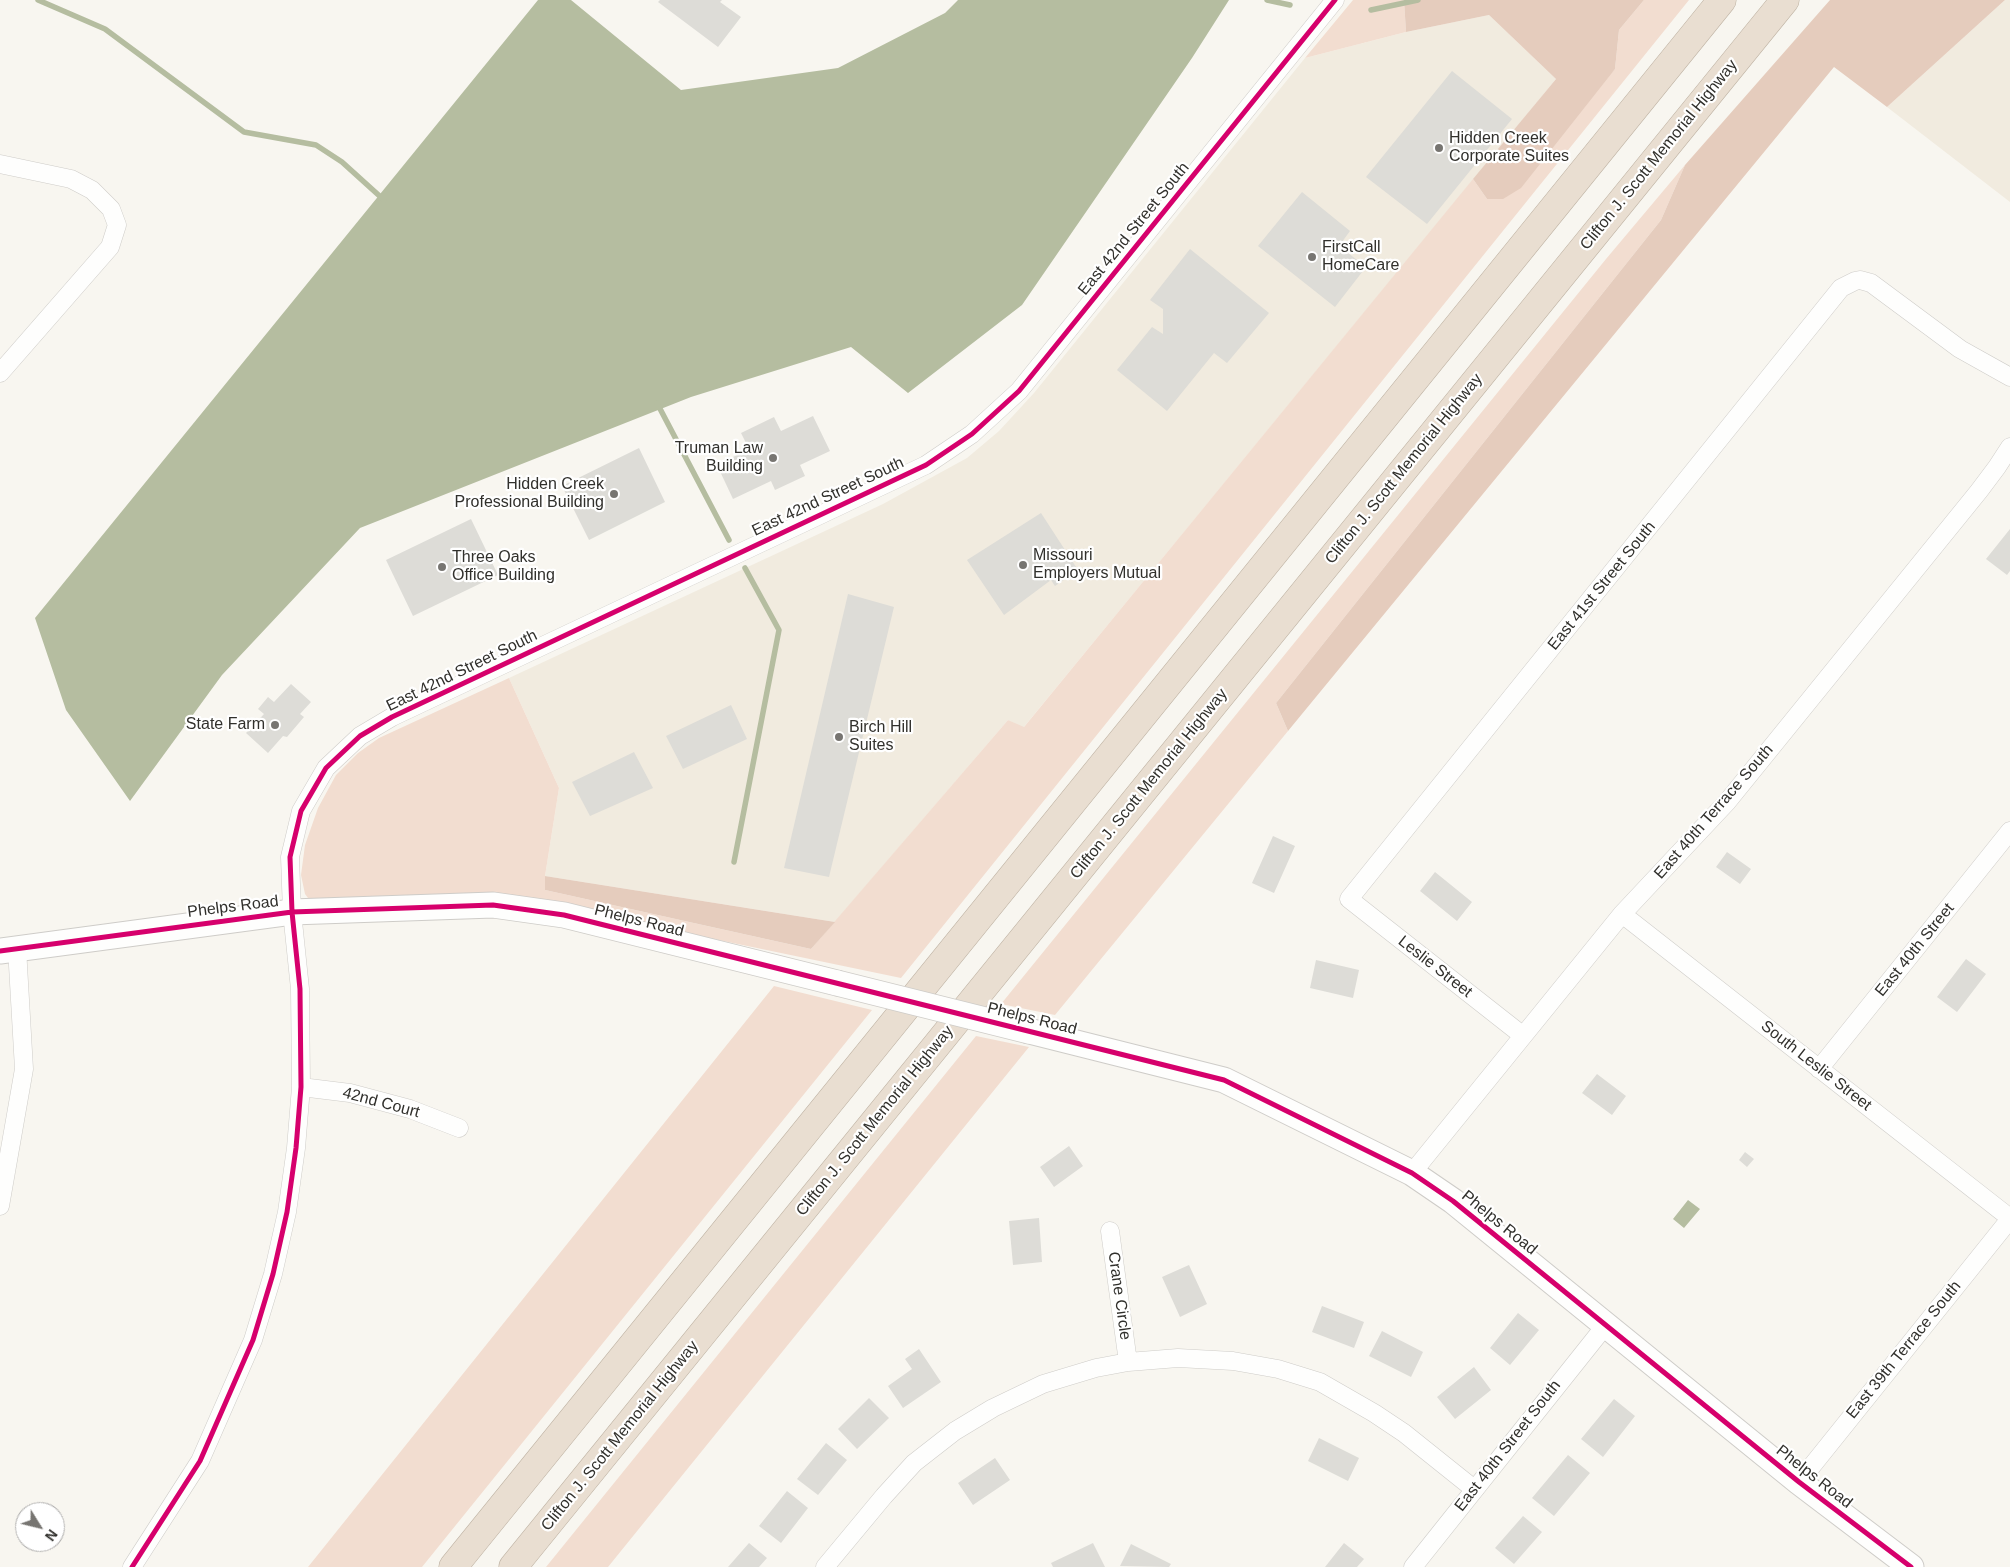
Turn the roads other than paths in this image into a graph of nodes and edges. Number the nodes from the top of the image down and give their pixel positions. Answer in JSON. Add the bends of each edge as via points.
{"nodes":[{"id":1,"x":1335,"y":0,"type":"edge"},
{"id":2,"x":1722,"y":0,"type":"edge"},
{"id":3,"x":1785,"y":0,"type":"edge"},
{"id":4,"x":0,"y":164,"type":"edge"},
{"id":5,"x":0,"y":372,"type":"edge"},
{"id":6,"x":2010,"y":377,"type":"edge"},
{"id":7,"x":2010,"y":447,"type":"edge"},
{"id":8,"x":2010,"y":831,"type":"edge"},
{"id":9,"x":1349,"y":899,"type":"joint"},
{"id":10,"x":292,"y":912,"type":"junction"},
{"id":11,"x":1622,"y":914,"type":"junction"},
{"id":12,"x":9,"y":950,"type":"edge"},
{"id":13,"x":1522,"y":1036,"type":"junction"},
{"id":14,"x":1819,"y":1069,"type":"junction"},
{"id":15,"x":301,"y":1087,"type":"junction"},
{"id":16,"x":459,"y":1128,"type":"dead end"},
{"id":17,"x":1412,"y":1173,"type":"junction"},
{"id":18,"x":0,"y":1206,"type":"edge"},
{"id":19,"x":2010,"y":1219,"type":"edge"},
{"id":20,"x":1110,"y":1231,"type":"dead end"},
{"id":21,"x":1604,"y":1326,"type":"junction"},
{"id":22,"x":1128,"y":1362,"type":"junction"},
{"id":23,"x":1799,"y":1482,"type":"junction"},
{"id":24,"x":1474,"y":1489,"type":"junction"},
{"id":25,"x":132,"y":1567,"type":"edge"},
{"id":26,"x":453,"y":1567,"type":"edge"},
{"id":27,"x":513,"y":1567,"type":"edge"},
{"id":28,"x":825,"y":1567,"type":"edge"},
{"id":29,"x":1413,"y":1567,"type":"edge"},
{"id":30,"x":1911,"y":1567,"type":"edge"}],
"edges":[{"from":1,"to":10,"type":"street","name":"East 42nd Street South","via":[[1019,391],[972,434],[926,465],[392,717],[360,736],[326,768],[301,811],[290,857]]},
{"from":2,"to":26,"type":"highway"},
{"from":3,"to":27,"type":"highway","name":"Clifton J. Scott Memorial Highway"},
{"from":4,"to":5,"type":"street","via":[[71,180],[92,190],[111,209],[117,224],[110,247]]},
{"from":6,"to":9,"type":"street","name":"East 41st Street South","via":[[1960,349],[1871,283],[1860,280],[1841,288]]},
{"from":7,"to":11,"type":"street","name":"East 40th Terrace South","via":[[1979,491],[1728,802]]},
{"from":8,"to":14,"type":"street","name":"East 40th Street"},
{"from":9,"to":13,"type":"street","name":"Leslie Street"},
{"from":10,"to":12,"type":"street","name":"Phelps Road"},
{"from":10,"to":15,"type":"street","name":"East 42nd Street South","via":[[300,989]]},
{"from":10,"to":17,"type":"street","name":"Phelps Road","bridge":true,"via":[[493,905],[564,915],[1224,1080]]},
{"from":11,"to":13,"type":"street","name":"East 40th Terrace South"},
{"from":11,"to":14,"type":"street","name":"South Leslie Street"},
{"from":12,"to":18,"type":"street","via":[[24,1069]]},
{"from":13,"to":17,"type":"street","name":"East 40th Terrace South"},
{"from":14,"to":19,"type":"street","name":"South Leslie Street"},
{"from":15,"to":16,"type":"street","name":"42nd Court","via":[[350,1093],[410,1109]]},
{"from":15,"to":25,"type":"street","name":"East 42nd Street South","via":[[287,1212],[253,1340],[200,1461]]},
{"from":17,"to":21,"type":"street","name":"Phelps Road","via":[[1453,1201]]},
{"from":19,"to":23,"type":"street","name":"East 39th Terrace South"},
{"from":20,"to":22,"type":"street","name":"Crane Circle"},
{"from":21,"to":23,"type":"street","name":"Phelps Road"},
{"from":21,"to":24,"type":"street","name":"East 40th Street South"},
{"from":22,"to":24,"type":"street","via":[[1178,1358],[1233,1360],[1320,1382],[1404,1433]]},
{"from":22,"to":28,"type":"street","via":[[1043,1384],[955,1431],[914,1463]]},
{"from":23,"to":30,"type":"street","name":"Phelps Road"},
{"from":24,"to":29,"type":"street","name":"East 40th Street South"}]}
